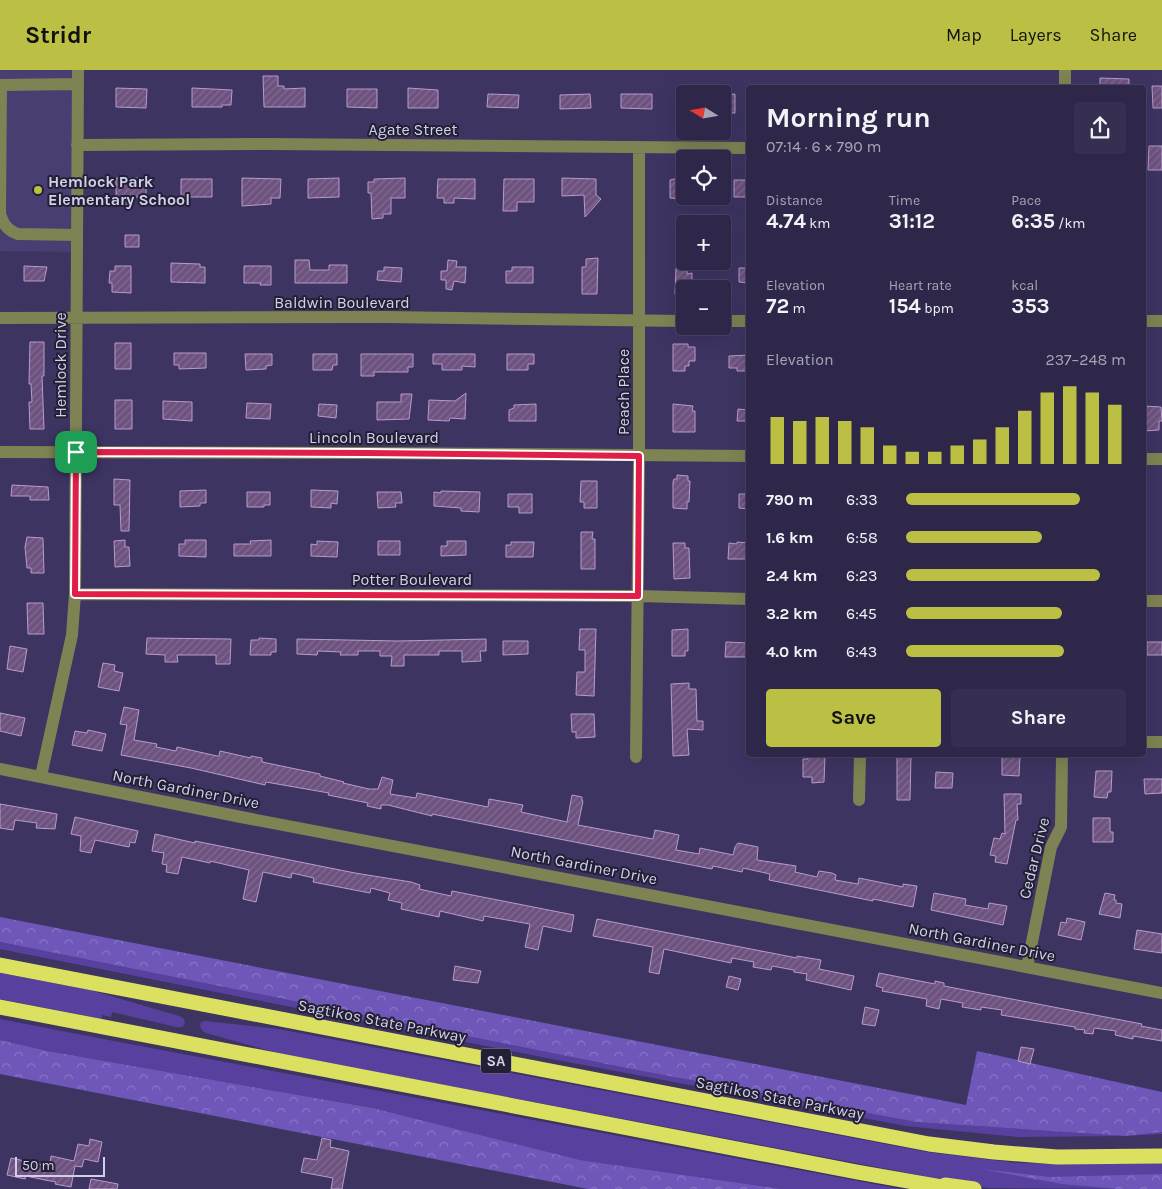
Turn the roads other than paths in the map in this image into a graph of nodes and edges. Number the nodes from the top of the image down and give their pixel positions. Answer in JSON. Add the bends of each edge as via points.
{"nodes":[{"id":1,"x":78,"y":70,"type":"edge"},
{"id":2,"x":1065,"y":70,"type":"edge"},
{"id":3,"x":78,"y":84,"type":"junction"},
{"id":4,"x":1,"y":85,"type":"edge"},
{"id":5,"x":1065,"y":85,"type":"edge"},
{"id":6,"x":77,"y":145,"type":"junction"},
{"id":7,"x":639,"y":147,"type":"junction"},
{"id":8,"x":746,"y":148,"type":"edge"},
{"id":9,"x":77,"y":235,"type":"junction"},
{"id":10,"x":0,"y":318,"type":"edge"},
{"id":11,"x":76,"y":319,"type":"junction"},
{"id":12,"x":639,"y":320,"type":"junction"},
{"id":13,"x":676,"y":321,"type":"edge"},
{"id":14,"x":731,"y":321,"type":"edge"},
{"id":15,"x":746,"y":321,"type":"edge"},
{"id":16,"x":1146,"y":321,"type":"edge"},
{"id":17,"x":1162,"y":321,"type":"edge"},
{"id":18,"x":0,"y":452,"type":"edge"},
{"id":19,"x":76,"y":452,"type":"junction"},
{"id":20,"x":639,"y":456,"type":"junction"},
{"id":21,"x":746,"y":456,"type":"edge"},
{"id":22,"x":1146,"y":459,"type":"edge"},
{"id":23,"x":1162,"y":459,"type":"edge"},
{"id":24,"x":75,"y":594,"type":"junction"},
{"id":25,"x":638,"y":596,"type":"junction"},
{"id":26,"x":746,"y":599,"type":"edge"},
{"id":27,"x":1162,"y":601,"type":"edge"},
{"id":28,"x":1146,"y":602,"type":"edge"},
{"id":29,"x":1146,"y":742,"type":"edge"},
{"id":30,"x":1162,"y":742,"type":"edge"},
{"id":31,"x":636,"y":757,"type":"dead end"},
{"id":32,"x":860,"y":757,"type":"edge"},
{"id":33,"x":1062,"y":757,"type":"edge"},
{"id":34,"x":0,"y":769,"type":"edge"},
{"id":35,"x":40,"y":776,"type":"junction"},
{"id":36,"x":859,"y":800,"type":"dead end"},
{"id":37,"x":0,"y":965,"type":"edge"},
{"id":38,"x":1027,"y":967,"type":"junction"},
{"id":39,"x":1162,"y":993,"type":"edge"},
{"id":40,"x":0,"y":1006,"type":"edge"},
{"id":41,"x":1162,"y":1147,"type":"edge"},
{"id":42,"x":994,"y":1152,"type":"junction"},
{"id":43,"x":1162,"y":1156,"type":"edge"},
{"id":44,"x":857,"y":1172,"type":"junction"},
{"id":45,"x":953,"y":1189,"type":"edge"},
{"id":46,"x":974,"y":1189,"type":"edge"}],
"edges":[{"from":1,"to":3,"type":"street","name":"Hemlock Drive"},
{"from":2,"to":5,"type":"street"},
{"from":3,"to":4,"type":"street"},
{"from":3,"to":6,"type":"street","name":"Hemlock Drive"},
{"from":4,"to":9,"type":"street","via":[[0,214],[3,225],[18,234]]},
{"from":6,"to":7,"type":"street","name":"Agate Street"},
{"from":6,"to":9,"type":"street","name":"Hemlock Drive"},
{"from":7,"to":8,"type":"street","name":"Agate Street"},
{"from":7,"to":12,"type":"street","name":"Peach Place"},
{"from":9,"to":11,"type":"street","name":"Hemlock Drive"},
{"from":10,"to":11,"type":"street","name":"Baldwin Boulevard"},
{"from":11,"to":12,"type":"street","name":"Baldwin Boulevard","via":[[386,317]]},
{"from":11,"to":19,"type":"street","name":"Hemlock Drive"},
{"from":12,"to":13,"type":"street","name":"Baldwin Boulevard"},
{"from":12,"to":20,"type":"street","name":"Peach Place"},
{"from":14,"to":15,"type":"street"},
{"from":16,"to":17,"type":"street"},
{"from":18,"to":19,"type":"street","name":"Lincoln Boulevard"},
{"from":19,"to":20,"type":"street","name":"Lincoln Boulevard"},
{"from":19,"to":24,"type":"street","name":"Hemlock Drive"},
{"from":20,"to":21,"type":"street","name":"Lincoln Boulevard"},
{"from":20,"to":25,"type":"street","name":"Peach Place"},
{"from":22,"to":23,"type":"street"},
{"from":24,"to":25,"type":"street","name":"Potter Boulevard"},
{"from":24,"to":35,"type":"street","name":"Hemlock Drive","via":[[72,635]]},
{"from":25,"to":26,"type":"street","name":"Potter Boulevard"},
{"from":25,"to":31,"type":"street","name":"Peach Place"},
{"from":27,"to":28,"type":"street"},
{"from":29,"to":30,"type":"street"},
{"from":32,"to":36,"type":"street"},
{"from":33,"to":38,"type":"street","name":"Cedar Drive","via":[[1062,827],[1051,847]]},
{"from":34,"to":35,"type":"street","name":"North Gardiner Drive"},
{"from":35,"to":38,"type":"street","name":"North Gardiner Drive"},
{"from":37,"to":42,"type":"highway","name":"Sagtikos State Parkway","number":"SA","via":[[930,1144]]},
{"from":38,"to":39,"type":"street","name":"North Gardiner Drive"},
{"from":40,"to":44,"type":"highway"},
{"from":41,"to":42,"type":"highway"},
{"from":42,"to":43,"type":"highway","via":[[1057,1157]]},
{"from":44,"to":45,"type":"highway"},
{"from":44,"to":46,"type":"highway"}]}
